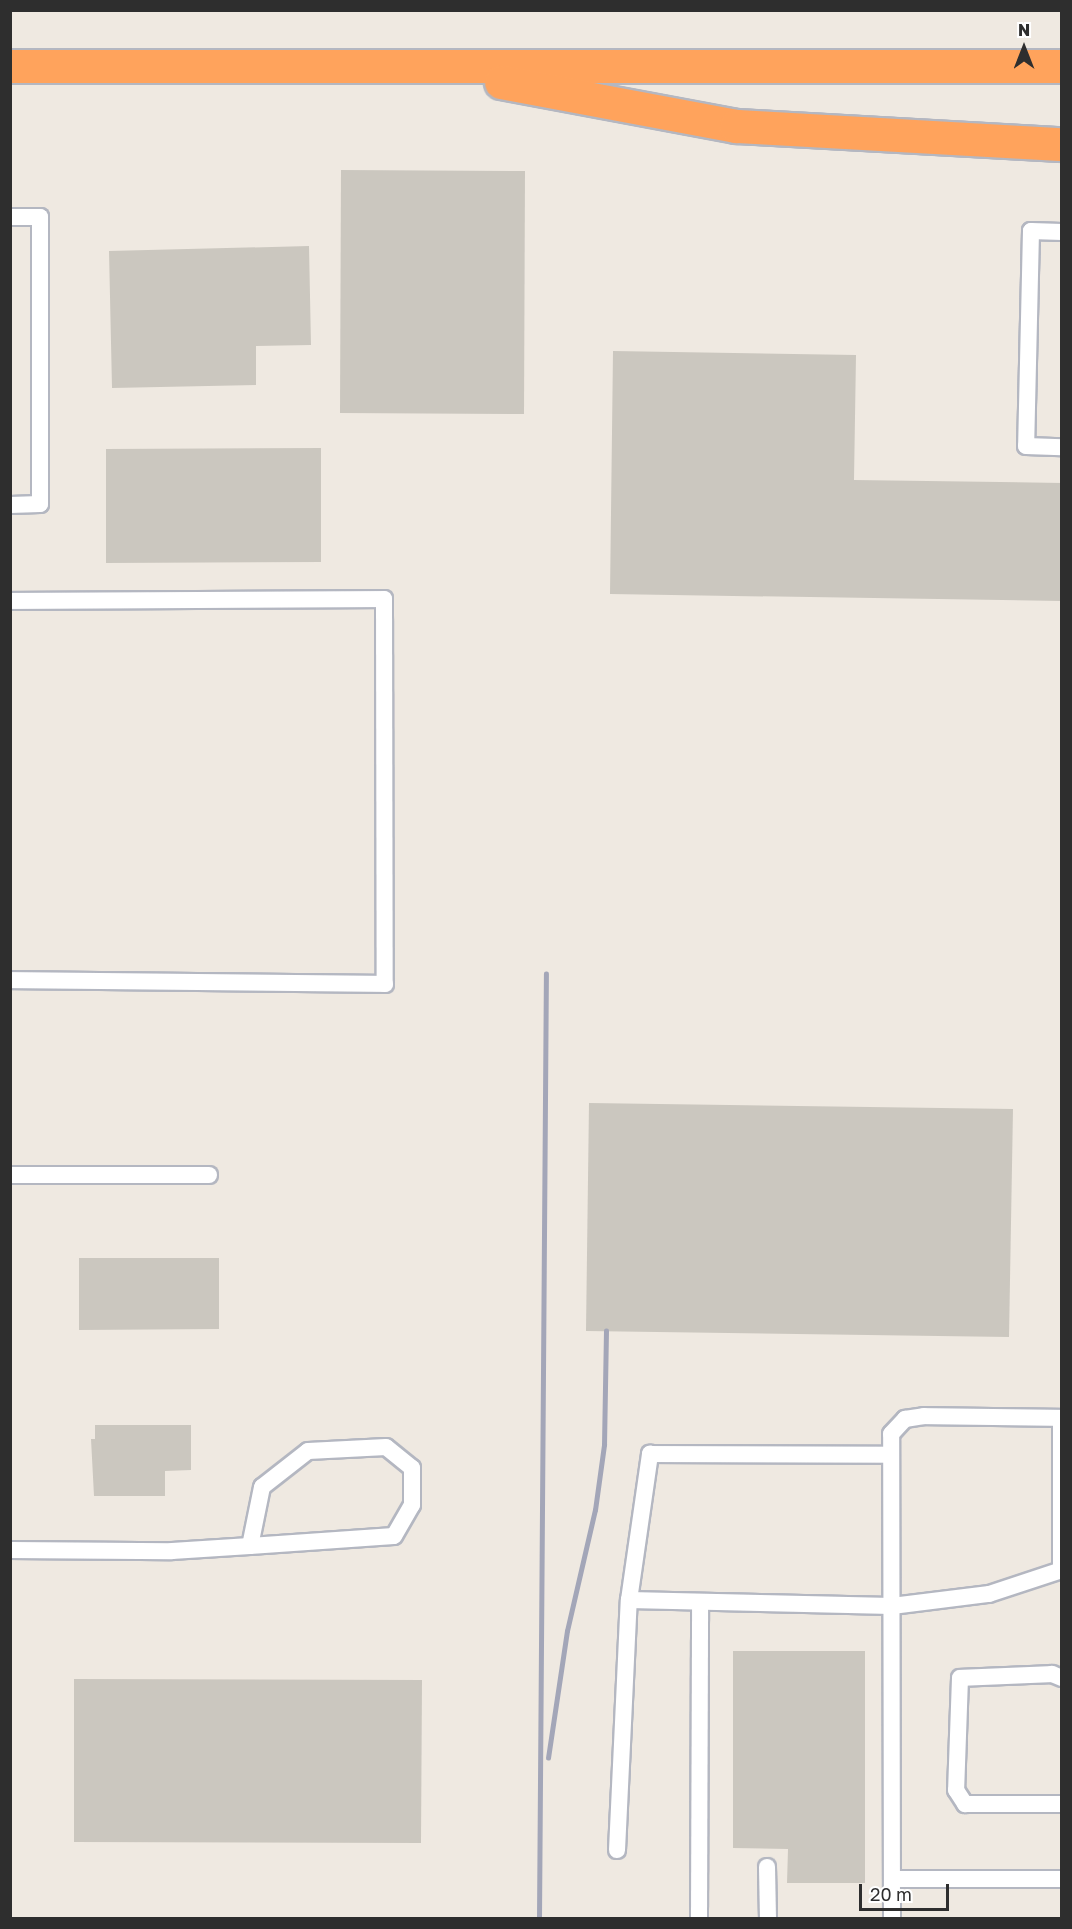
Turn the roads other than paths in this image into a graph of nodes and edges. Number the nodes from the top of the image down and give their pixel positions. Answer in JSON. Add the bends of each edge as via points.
{"nodes":[{"id":1,"x":10,"y":66,"type":"edge"},
{"id":2,"x":1062,"y":66,"type":"edge"},
{"id":3,"x":423,"y":67,"type":"junction"},
{"id":4,"x":1062,"y":144,"type":"edge"},
{"id":5,"x":10,"y":217,"type":"edge"},
{"id":6,"x":1062,"y":231,"type":"edge"},
{"id":7,"x":1062,"y":447,"type":"edge"},
{"id":8,"x":10,"y":505,"type":"edge"},
{"id":9,"x":10,"y":601,"type":"edge"},
{"id":10,"x":10,"y":980,"type":"edge"},
{"id":11,"x":10,"y":1175,"type":"edge"},
{"id":12,"x":209,"y":1175,"type":"dead end"},
{"id":13,"x":1061,"y":1418,"type":"edge"},
{"id":14,"x":891,"y":1455,"type":"junction"},
{"id":15,"x":250,"y":1546,"type":"junction"},
{"id":16,"x":10,"y":1550,"type":"edge"},
{"id":17,"x":1061,"y":1570,"type":"edge"},
{"id":18,"x":629,"y":1600,"type":"junction"},
{"id":19,"x":700,"y":1604,"type":"junction"},
{"id":20,"x":892,"y":1606,"type":"junction"},
{"id":21,"x":1062,"y":1678,"type":"edge"},
{"id":22,"x":1062,"y":1804,"type":"edge"},
{"id":23,"x":617,"y":1850,"type":"dead end"},
{"id":24,"x":767,"y":1867,"type":"dead end"},
{"id":25,"x":893,"y":1879,"type":"junction"},
{"id":26,"x":1062,"y":1879,"type":"edge"},
{"id":27,"x":699,"y":1918,"type":"edge"},
{"id":28,"x":768,"y":1918,"type":"edge"},
{"id":29,"x":892,"y":1918,"type":"edge"}],
"edges":[{"from":1,"to":3,"type":"highway"},
{"from":2,"to":3,"type":"highway"},
{"from":3,"to":4,"type":"highway","via":[[736,126]]},
{"from":5,"to":8,"type":"lane","via":[[40,217],[40,504]]},
{"from":6,"to":7,"type":"lane","via":[[1031,231],[1026,446]]},
{"from":9,"to":10,"type":"lane","via":[[384,599],[385,984]]},
{"from":11,"to":12,"type":"lane"},
{"from":13,"to":14,"type":"lane","via":[[905,1419],[891,1434]]},
{"from":13,"to":17,"type":"lane"},
{"from":14,"to":18,"type":"lane","via":[[650,1454]]},
{"from":14,"to":20,"type":"lane"},
{"from":15,"to":15,"type":"lane","via":[[394,1536],[412,1505],[412,1468],[386,1447],[308,1451],[262,1487]]},
{"from":15,"to":16,"type":"lane","via":[[172,1551]]},
{"from":17,"to":20,"type":"lane","via":[[988,1594]]},
{"from":18,"to":19,"type":"lane"},
{"from":18,"to":23,"type":"lane"},
{"from":19,"to":20,"type":"lane"},
{"from":19,"to":27,"type":"lane"},
{"from":20,"to":25,"type":"lane"},
{"from":21,"to":22,"type":"lane","via":[[1052,1674],[960,1678],[956,1790],[965,1804]]},
{"from":24,"to":28,"type":"lane"},
{"from":25,"to":26,"type":"lane"},
{"from":25,"to":29,"type":"lane"}]}
